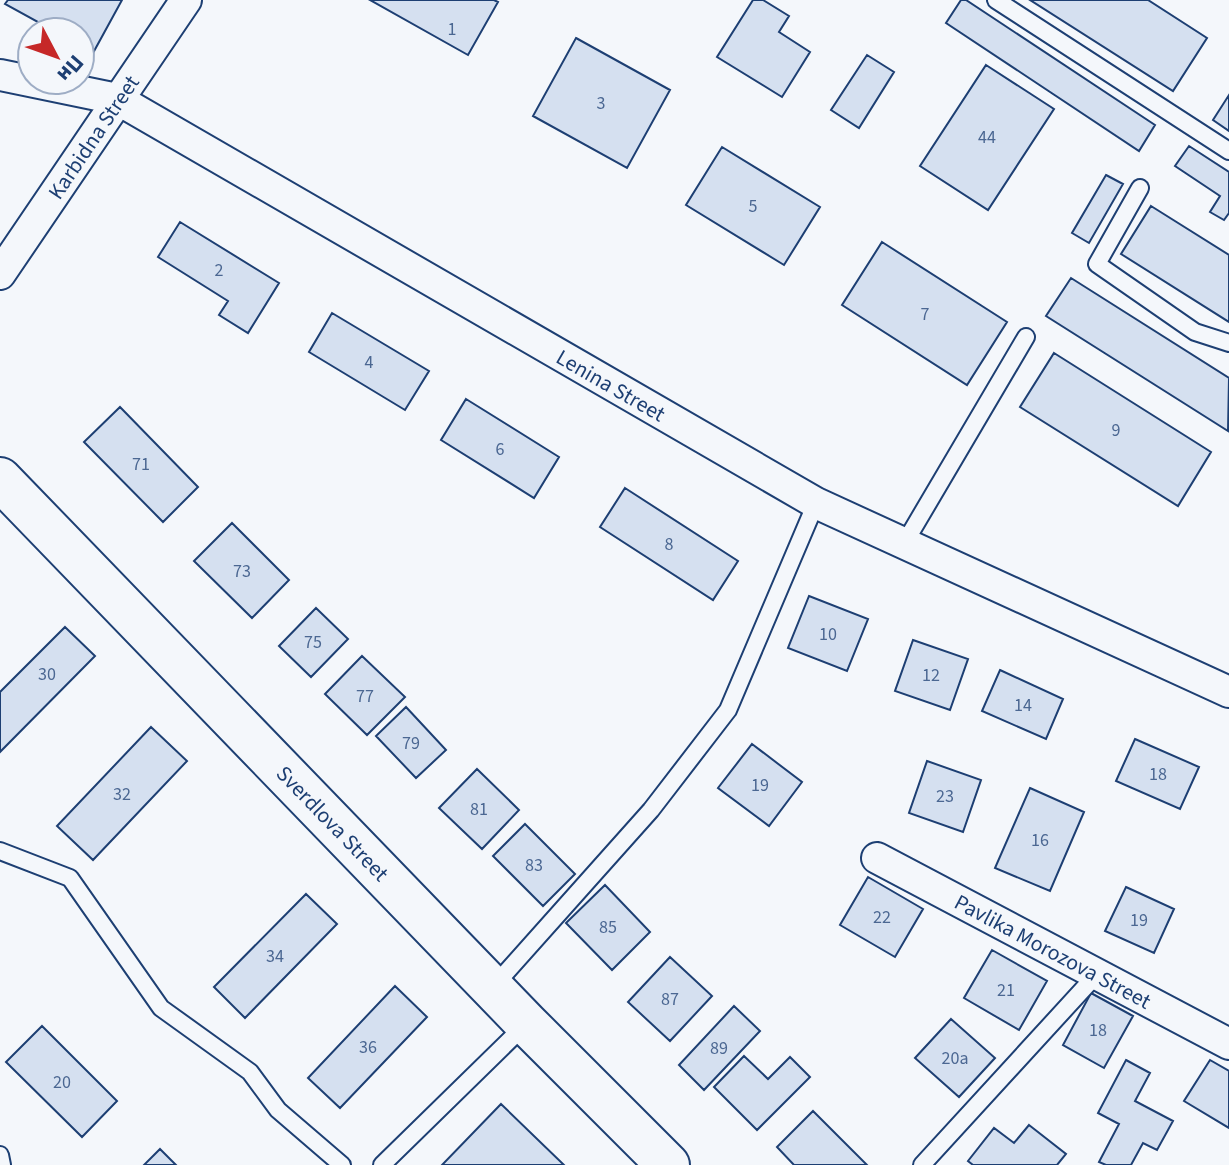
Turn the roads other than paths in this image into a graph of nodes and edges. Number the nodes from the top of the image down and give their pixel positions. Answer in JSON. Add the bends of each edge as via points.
{"nodes":[{"id":1,"x":186,"y":0,"type":"edge"},
{"id":2,"x":996,"y":0,"type":"edge"},
{"id":3,"x":0,"y":75,"type":"edge"},
{"id":4,"x":117,"y":99,"type":"junction"},
{"id":5,"x":1229,"y":151,"type":"edge"},
{"id":6,"x":1140,"y":188,"type":"dead end"},
{"id":7,"x":0,"y":274,"type":"edge"},
{"id":8,"x":1026,"y":337,"type":"dead end"},
{"id":9,"x":1229,"y":343,"type":"edge"},
{"id":10,"x":0,"y":479,"type":"edge"},
{"id":11,"x":816,"y":503,"type":"junction"},
{"id":12,"x":904,"y":544,"type":"junction"},
{"id":13,"x":1229,"y":692,"type":"edge"},
{"id":14,"x":0,"y":851,"type":"edge"},
{"id":15,"x":877,"y":858,"type":"dead end"},
{"id":16,"x":1097,"y":974,"type":"junction"},
{"id":17,"x":492,"y":988,"type":"junction"},
{"id":18,"x":526,"y":1023,"type":"junction"},
{"id":19,"x":1229,"y":1044,"type":"edge"},
{"id":20,"x":0,"y":1155,"type":"edge"},
{"id":21,"x":2,"y":1165,"type":"edge"},
{"id":22,"x":342,"y":1165,"type":"edge"},
{"id":23,"x":382,"y":1165,"type":"edge"},
{"id":24,"x":668,"y":1165,"type":"edge"},
{"id":25,"x":922,"y":1165,"type":"edge"}],
"edges":[{"from":1,"to":4,"type":"street","name":"Karbidna Street"},
{"from":2,"to":5,"type":"lane"},
{"from":3,"to":4,"type":"street","name":"Lenina Street"},
{"from":4,"to":7,"type":"street","name":"Karbidna Street"},
{"from":4,"to":11,"type":"street","name":"Lenina Street"},
{"from":6,"to":9,"type":"lane","via":[[1097,264],[1195,332]]},
{"from":8,"to":12,"type":"lane"},
{"from":10,"to":17,"type":"street","name":"Sverdlova Street"},
{"from":11,"to":12,"type":"street","name":"Lenina Street"},
{"from":11,"to":17,"type":"lane","via":[[728,710],[651,810]]},
{"from":12,"to":13,"type":"street","name":"Lenina Street"},
{"from":14,"to":22,"type":"lane","via":[[70,878],[161,1008],[250,1072],[278,1110]]},
{"from":15,"to":16,"type":"street","name":"Pavlika Morozova Street"},
{"from":16,"to":19,"type":"street","name":"Pavlika Morozova Street"},
{"from":16,"to":25,"type":"lane"},
{"from":17,"to":18,"type":"street","name":"Sverdlova Street"},
{"from":18,"to":23,"type":"lane"},
{"from":18,"to":24,"type":"street","name":"Sverdlova Street"},
{"from":20,"to":21,"type":"lane"}]}
